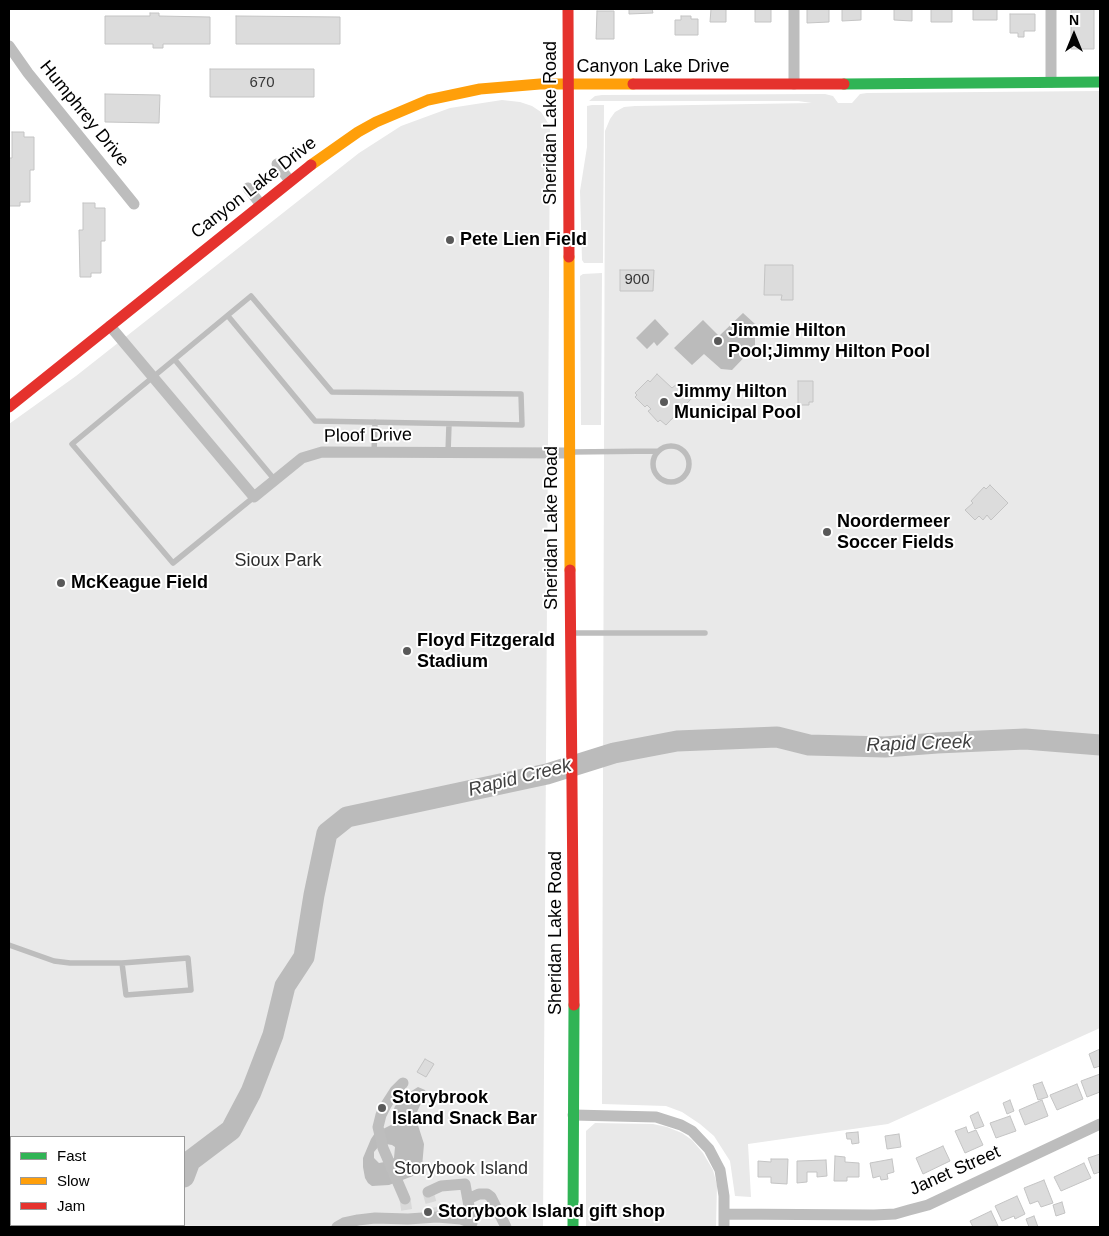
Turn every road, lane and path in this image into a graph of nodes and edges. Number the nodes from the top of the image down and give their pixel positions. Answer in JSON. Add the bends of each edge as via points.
{"nodes":[{"id":1,"x":568,"y":9,"type":"edge"},
{"id":2,"x":794,"y":9,"type":"edge"},
{"id":3,"x":1051,"y":9,"type":"edge"},
{"id":4,"x":9,"y":46,"type":"edge"},
{"id":5,"x":1051,"y":82,"type":"junction"},
{"id":6,"x":1100,"y":82,"type":"edge"},
{"id":7,"x":568,"y":84,"type":"junction"},
{"id":8,"x":794,"y":84,"type":"junction"},
{"id":9,"x":278,"y":164,"type":"dead end"},
{"id":10,"x":290,"y":181,"type":"junction"},
{"id":11,"x":248,"y":188,"type":"dead end"},
{"id":12,"x":134,"y":204,"type":"dead end"},
{"id":13,"x":261,"y":204,"type":"junction"},
{"id":14,"x":228,"y":316,"type":"junction"},
{"id":15,"x":110,"y":326,"type":"junction"},
{"id":16,"x":175,"y":360,"type":"junction"},
{"id":17,"x":153,"y":379,"type":"junction"},
{"id":18,"x":9,"y":407,"type":"edge"},
{"id":19,"x":375,"y":422,"type":"junction"},
{"id":20,"x":449,"y":424,"type":"junction"},
{"id":21,"x":658,"y":451,"type":"junction"},
{"id":22,"x":374,"y":452,"type":"junction"},
{"id":23,"x":448,"y":452,"type":"junction"},
{"id":24,"x":570,"y":452,"type":"junction"},
{"id":25,"x":274,"y":479,"type":"junction"},
{"id":26,"x":254,"y":497,"type":"junction"},
{"id":27,"x":570,"y":633,"type":"junction"},
{"id":28,"x":706,"y":633,"type":"dead end"},
{"id":29,"x":9,"y":944,"type":"edge"},
{"id":30,"x":122,"y":963,"type":"junction"},
{"id":31,"x":403,"y":1082,"type":"dead end"},
{"id":32,"x":573,"y":1115,"type":"junction"},
{"id":33,"x":1100,"y":1124,"type":"edge"},
{"id":34,"x":428,"y":1192,"type":"dead end"},
{"id":35,"x":405,"y":1199,"type":"tunnel mouth"},
{"id":36,"x":468,"y":1199,"type":"junction"},
{"id":37,"x":724,"y":1214,"type":"junction"},
{"id":38,"x":408,"y":1219,"type":"junction"},
{"id":39,"x":472,"y":1225,"type":"edge"},
{"id":40,"x":337,"y":1227,"type":"edge"},
{"id":41,"x":397,"y":1227,"type":"edge"},
{"id":42,"x":506,"y":1227,"type":"edge"},
{"id":43,"x":573,"y":1227,"type":"edge"},
{"id":44,"x":724,"y":1227,"type":"edge"}],
"edges":[{"from":1,"to":7,"type":"street","name":"Sheridan Lake Road"},
{"from":2,"to":8,"type":"street"},
{"from":3,"to":5,"type":"street"},
{"from":4,"to":12,"type":"street","name":"Humphrey Drive"},
{"from":5,"to":6,"type":"street","name":"Canyon Lake Drive"},
{"from":5,"to":8,"type":"street","name":"Canyon Lake Drive"},
{"from":7,"to":8,"type":"street","name":"Canyon Lake Drive"},
{"from":7,"to":10,"type":"street","name":"Canyon Lake Drive","via":[[480,89],[412,106],[358,132]]},
{"from":7,"to":24,"type":"street","name":"Sheridan Lake Road"},
{"from":9,"to":10,"type":"street"},
{"from":10,"to":13,"type":"street","name":"Canyon Lake Drive"},
{"from":11,"to":13,"type":"street"},
{"from":13,"to":15,"type":"street","name":"Canyon Lake Drive"},
{"from":14,"to":16,"type":"lane"},
{"from":14,"to":19,"type":"lane","via":[[315,421]]},
{"from":14,"to":20,"type":"lane","via":[[251,296],[332,392],[521,394],[522,425]]},
{"from":15,"to":17,"type":"street"},
{"from":15,"to":18,"type":"street","name":"Canyon Lake Drive"},
{"from":16,"to":17,"type":"lane"},
{"from":16,"to":25,"type":"lane"},
{"from":17,"to":26,"type":"street"},
{"from":17,"to":26,"type":"lane","via":[[72,444],[173,563]]},
{"from":19,"to":20,"type":"lane"},
{"from":19,"to":22,"type":"lane"},
{"from":20,"to":23,"type":"lane"},
{"from":21,"to":21,"type":"lane","via":[[652,462],[655,474],[664,482],[682,479],[689,463],[685,452],[675,446]]},
{"from":21,"to":24,"type":"lane"},
{"from":22,"to":23,"type":"street","name":"Ploof Drive"},
{"from":22,"to":25,"type":"street","name":"Ploof Drive","via":[[315,454],[302,458]]},
{"from":23,"to":24,"type":"street","name":"Ploof Drive"},
{"from":24,"to":27,"type":"street","name":"Sheridan Lake Road"},
{"from":25,"to":26,"type":"street","name":"Ploof Drive"},
{"from":27,"to":28,"type":"lane"},
{"from":27,"to":32,"type":"street","name":"Sheridan Lake Road"},
{"from":29,"to":30,"type":"lane","via":[[54,961]]},
{"from":30,"to":30,"type":"lane","via":[[188,958],[191,990],[126,995]]},
{"from":31,"to":35,"type":"street","via":[[380,1115],[378,1130]]},
{"from":32,"to":37,"type":"street","via":[[656,1117],[692,1131],[716,1160],[722,1179]]},
{"from":32,"to":43,"type":"street","name":"Sheridan Lake Road"},
{"from":33,"to":37,"type":"street","name":"Janet Street","via":[[928,1205],[894,1214]]},
{"from":34,"to":36,"type":"street","via":[[441,1186],[465,1184]]},
{"from":36,"to":39,"type":"street"},
{"from":36,"to":42,"type":"street","via":[[487,1194]]},
{"from":37,"to":44,"type":"street"},
{"from":38,"to":39,"type":"street","via":[[461,1219]]},
{"from":38,"to":40,"type":"street","via":[[375,1218]]},
{"from":38,"to":41,"type":"street"}]}
